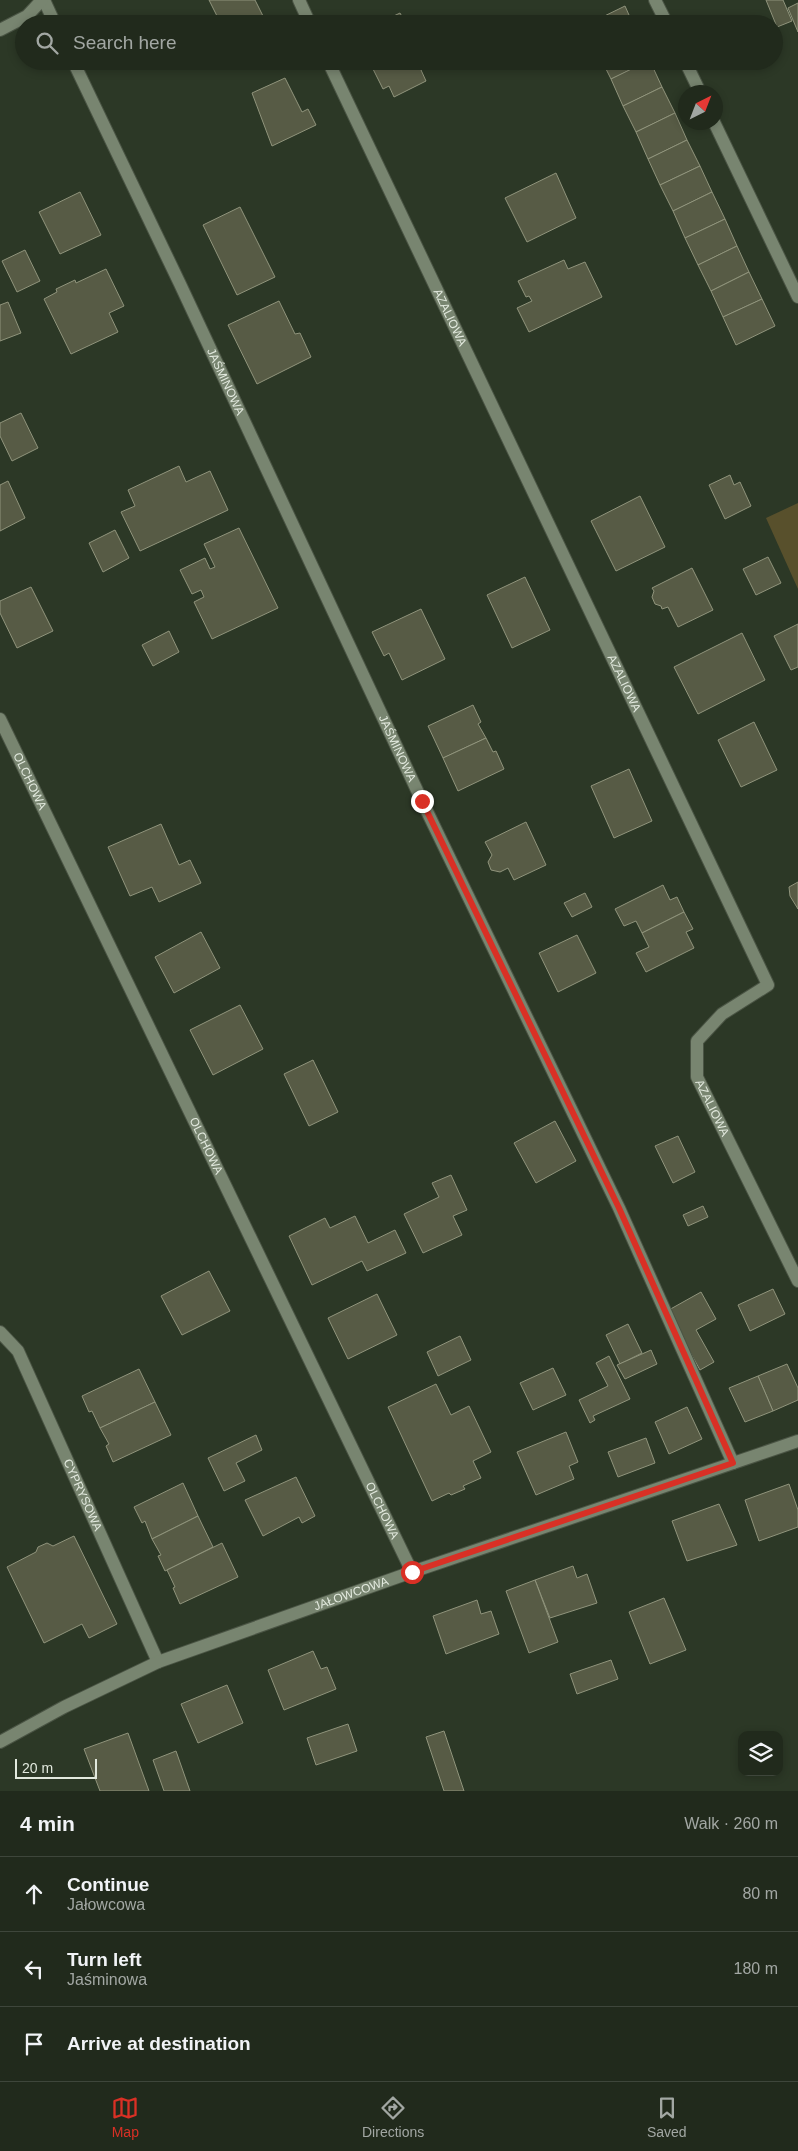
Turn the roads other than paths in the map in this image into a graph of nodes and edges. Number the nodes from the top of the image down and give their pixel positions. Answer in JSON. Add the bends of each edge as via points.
{"nodes":[{"id":1,"x":43,"y":0,"type":"edge"},
{"id":2,"x":299,"y":0,"type":"edge"},
{"id":3,"x":655,"y":0,"type":"edge"},
{"id":4,"x":28,"y":15,"type":"edge"},
{"id":5,"x":50,"y":15,"type":"edge"},
{"id":6,"x":306,"y":15,"type":"edge"},
{"id":7,"x":662,"y":15,"type":"edge"},
{"id":8,"x":15,"y":22,"type":"edge"},
{"id":9,"x":0,"y":30,"type":"edge"},
{"id":10,"x":77,"y":70,"type":"edge"},
{"id":11,"x":332,"y":70,"type":"edge"},
{"id":12,"x":689,"y":70,"type":"edge"},
{"id":13,"x":697,"y":85,"type":"edge"},
{"id":14,"x":718,"y":130,"type":"edge"},
{"id":15,"x":798,"y":297,"type":"edge"},
{"id":16,"x":0,"y":719,"type":"edge"},
{"id":17,"x":798,"y":1281,"type":"edge"},
{"id":18,"x":0,"y":1332,"type":"edge"},
{"id":19,"x":798,"y":1441,"type":"edge"},
{"id":20,"x":733,"y":1463,"type":"junction"},
{"id":21,"x":412,"y":1572,"type":"junction"},
{"id":22,"x":158,"y":1662,"type":"junction"},
{"id":23,"x":0,"y":1742,"type":"edge"}],
"edges":[{"from":1,"to":4,"type":"street"},
{"from":1,"to":5,"type":"street"},
{"from":2,"to":6,"type":"street"},
{"from":3,"to":7,"type":"street"},
{"from":8,"to":9,"type":"street"},
{"from":10,"to":20,"type":"street","name":"JAŚMINOWA","via":[[422,801],[619,1208]]},
{"from":11,"to":17,"type":"street","name":"AZALIOWA","via":[[768,985],[722,1014],[698,1041],[697,1077]]},
{"from":12,"to":13,"type":"street"},
{"from":14,"to":15,"type":"street"},
{"from":16,"to":21,"type":"street","name":"OLCHOWA"},
{"from":18,"to":22,"type":"street","name":"CYPRYSOWA","via":[[18,1351]]},
{"from":19,"to":20,"type":"street","name":"JAŁOWCOWA"},
{"from":20,"to":21,"type":"street","name":"JAŁOWCOWA"},
{"from":21,"to":22,"type":"street","name":"JAŁOWCOWA"},
{"from":22,"to":23,"type":"street","name":"JAŁOWCOWA"}]}
